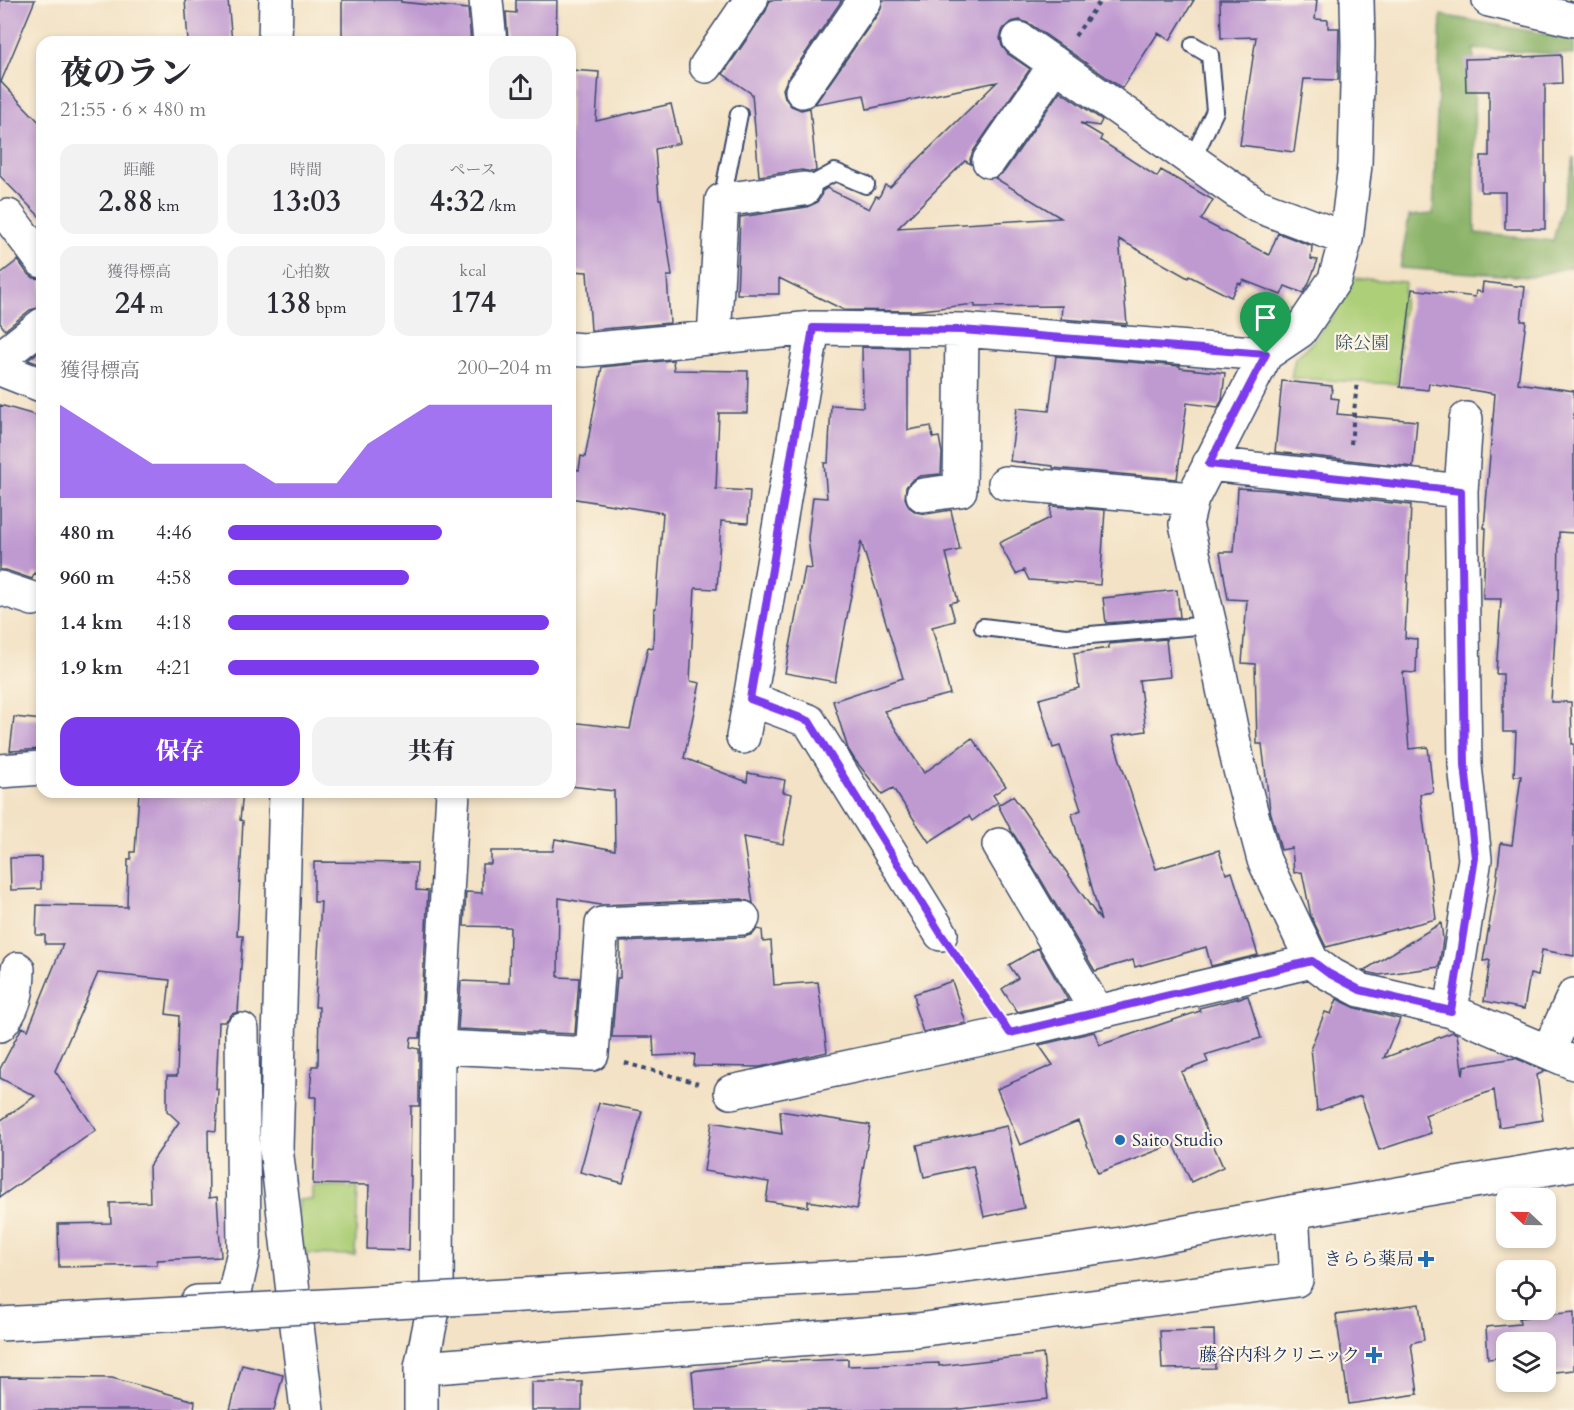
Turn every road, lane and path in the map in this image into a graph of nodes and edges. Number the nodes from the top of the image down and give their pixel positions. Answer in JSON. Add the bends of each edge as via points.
{"nodes":[{"id":1,"x":276,"y":0,"type":"edge"},
{"id":2,"x":486,"y":0,"type":"edge"},
{"id":3,"x":751,"y":0,"type":"edge"},
{"id":4,"x":865,"y":0,"type":"edge"},
{"id":5,"x":1101,"y":0,"type":"edge"},
{"id":6,"x":1357,"y":0,"type":"edge"},
{"id":7,"x":1488,"y":0,"type":"edge"},
{"id":8,"x":1574,"y":20,"type":"edge"},
{"id":9,"x":275,"y":36,"type":"edge"},
{"id":10,"x":489,"y":36,"type":"edge"},
{"id":11,"x":1019,"y":39,"type":"dead end"},
{"id":12,"x":1192,"y":45,"type":"dead end"},
{"id":13,"x":1056,"y":64,"type":"junction"},
{"id":14,"x":706,"y":66,"type":"dead end"},
{"id":15,"x":802,"y":90,"type":"dead end"},
{"id":16,"x":739,"y":114,"type":"dead end"},
{"id":17,"x":1192,"y":160,"type":"junction"},
{"id":18,"x":989,"y":161,"type":"dead end"},
{"id":19,"x":866,"y":185,"type":"dead end"},
{"id":20,"x":804,"y":189,"type":"joint"},
{"id":21,"x":722,"y":200,"type":"junction"},
{"id":22,"x":8,"y":216,"type":"dead end"},
{"id":23,"x":1346,"y":239,"type":"junction"},
{"id":24,"x":36,"y":253,"type":"edge"},
{"id":25,"x":813,"y":328,"type":"junction"},
{"id":26,"x":36,"y":330,"type":"edge"},
{"id":27,"x":962,"y":330,"type":"junction"},
{"id":28,"x":714,"y":338,"type":"junction"},
{"id":29,"x":576,"y":349,"type":"edge"},
{"id":30,"x":1266,"y":354,"type":"junction"},
{"id":31,"x":0,"y":358,"type":"edge"},
{"id":32,"x":0,"y":369,"type":"edge"},
{"id":33,"x":1357,"y":382,"type":"dead end"},
{"id":34,"x":36,"y":383,"type":"edge"},
{"id":35,"x":1466,"y":419,"type":"dead end"},
{"id":36,"x":1209,"y":464,"type":"junction"},
{"id":37,"x":1348,"y":479,"type":"junction"},
{"id":38,"x":1005,"y":483,"type":"dead end"},
{"id":39,"x":1461,"y":491,"type":"junction"},
{"id":40,"x":923,"y":495,"type":"dead end"},
{"id":41,"x":1192,"y":499,"type":"junction"},
{"id":42,"x":0,"y":588,"type":"edge"},
{"id":43,"x":33,"y":599,"type":"dead end"},
{"id":44,"x":1210,"y":624,"type":"junction"},
{"id":45,"x":983,"y":627,"type":"dead end"},
{"id":46,"x":750,"y":699,"type":"junction"},
{"id":47,"x":743,"y":737,"type":"dead end"},
{"id":48,"x":36,"y":768,"type":"edge"},
{"id":49,"x":0,"y":771,"type":"edge"},
{"id":50,"x":286,"y":798,"type":"edge"},
{"id":51,"x":453,"y":798,"type":"edge"},
{"id":52,"x":999,"y":845,"type":"dead end"},
{"id":53,"x":743,"y":918,"type":"dead end"},
{"id":54,"x":941,"y":934,"type":"joint"},
{"id":55,"x":1312,"y":961,"type":"junction"},
{"id":56,"x":18,"y":969,"type":"dead end"},
{"id":57,"x":1574,"y":995,"type":"edge"},
{"id":58,"x":1451,"y":1011,"type":"junction"},
{"id":59,"x":1097,"y":1012,"type":"junction"},
{"id":60,"x":0,"y":1025,"type":"edge"},
{"id":61,"x":242,"y":1030,"type":"dead end"},
{"id":62,"x":1010,"y":1033,"type":"junction"},
{"id":63,"x":438,"y":1047,"type":"junction"},
{"id":64,"x":592,"y":1054,"type":"junction"},
{"id":65,"x":1561,"y":1057,"type":"edge"},
{"id":66,"x":731,"y":1092,"type":"joint"},
{"id":67,"x":1574,"y":1164,"type":"edge"},
{"id":68,"x":1292,"y":1212,"type":"junction"},
{"id":69,"x":437,"y":1290,"type":"junction"},
{"id":70,"x":295,"y":1301,"type":"junction"},
{"id":71,"x":0,"y":1311,"type":"edge"},
{"id":72,"x":0,"y":1324,"type":"edge"},
{"id":73,"x":421,"y":1368,"type":"junction"},
{"id":74,"x":307,"y":1410,"type":"edge"},
{"id":75,"x":422,"y":1410,"type":"edge"}],
"edges":[{"from":1,"to":9,"type":"street"},
{"from":2,"to":10,"type":"street"},
{"from":3,"to":14,"type":"street"},
{"from":4,"to":15,"type":"street"},
{"from":5,"to":13,"type":"path"},
{"from":6,"to":23,"type":"street","via":[[1356,165]]},
{"from":7,"to":8,"type":"street"},
{"from":11,"to":13,"type":"street"},
{"from":12,"to":17,"type":"lane","via":[[1210,55],[1215,111]]},
{"from":13,"to":17,"type":"street"},
{"from":13,"to":18,"type":"street"},
{"from":16,"to":21,"type":"lane"},
{"from":17,"to":23,"type":"street","via":[[1256,205]]},
{"from":19,"to":20,"type":"lane","via":[[835,172]]},
{"from":20,"to":21,"type":"street"},
{"from":21,"to":28,"type":"street"},
{"from":22,"to":24,"type":"street"},
{"from":23,"to":30,"type":"street","via":[[1335,279],[1300,331]]},
{"from":25,"to":27,"type":"street"},
{"from":25,"to":28,"type":"street"},
{"from":25,"to":46,"type":"street"},
{"from":26,"to":31,"type":"street"},
{"from":27,"to":30,"type":"street"},
{"from":27,"to":40,"type":"street","via":[[960,490]]},
{"from":28,"to":29,"type":"street"},
{"from":30,"to":36,"type":"street"},
{"from":32,"to":34,"type":"street"},
{"from":33,"to":37,"type":"path"},
{"from":35,"to":39,"type":"street"},
{"from":36,"to":37,"type":"street"},
{"from":36,"to":41,"type":"street"},
{"from":37,"to":39,"type":"street"},
{"from":38,"to":41,"type":"street"},
{"from":39,"to":58,"type":"street","via":[[1465,765],[1475,858]]},
{"from":41,"to":44,"type":"street","via":[[1186,524]]},
{"from":42,"to":43,"type":"street"},
{"from":44,"to":45,"type":"lane","via":[[1066,637]]},
{"from":44,"to":55,"type":"street","via":[[1238,762],[1264,860]]},
{"from":46,"to":47,"type":"street"},
{"from":46,"to":54,"type":"street","via":[[809,721]]},
{"from":48,"to":49,"type":"street"},
{"from":50,"to":70,"type":"street","via":[[276,1148]]},
{"from":51,"to":63,"type":"street"},
{"from":52,"to":59,"type":"street"},
{"from":53,"to":64,"type":"street","via":[[602,924]]},
{"from":54,"to":62,"type":"path"},
{"from":55,"to":58,"type":"street","via":[[1360,990]]},
{"from":55,"to":59,"type":"street"},
{"from":56,"to":60,"type":"street","via":[[18,990]]},
{"from":57,"to":65,"type":"street"},
{"from":58,"to":65,"type":"street"},
{"from":59,"to":62,"type":"street"},
{"from":61,"to":71,"type":"street","via":[[244,1251],[233,1301]]},
{"from":62,"to":66,"type":"street"},
{"from":63,"to":64,"type":"street"},
{"from":63,"to":69,"type":"street"},
{"from":64,"to":66,"type":"path"},
{"from":67,"to":68,"type":"street"},
{"from":68,"to":72,"type":"street","bridge":true,"via":[[1128,1243],[916,1273]]},
{"from":68,"to":73,"type":"street","via":[[1296,1280],[916,1330]]},
{"from":69,"to":70,"type":"street"},
{"from":69,"to":73,"type":"street"},
{"from":70,"to":74,"type":"street"},
{"from":73,"to":75,"type":"street"}]}
